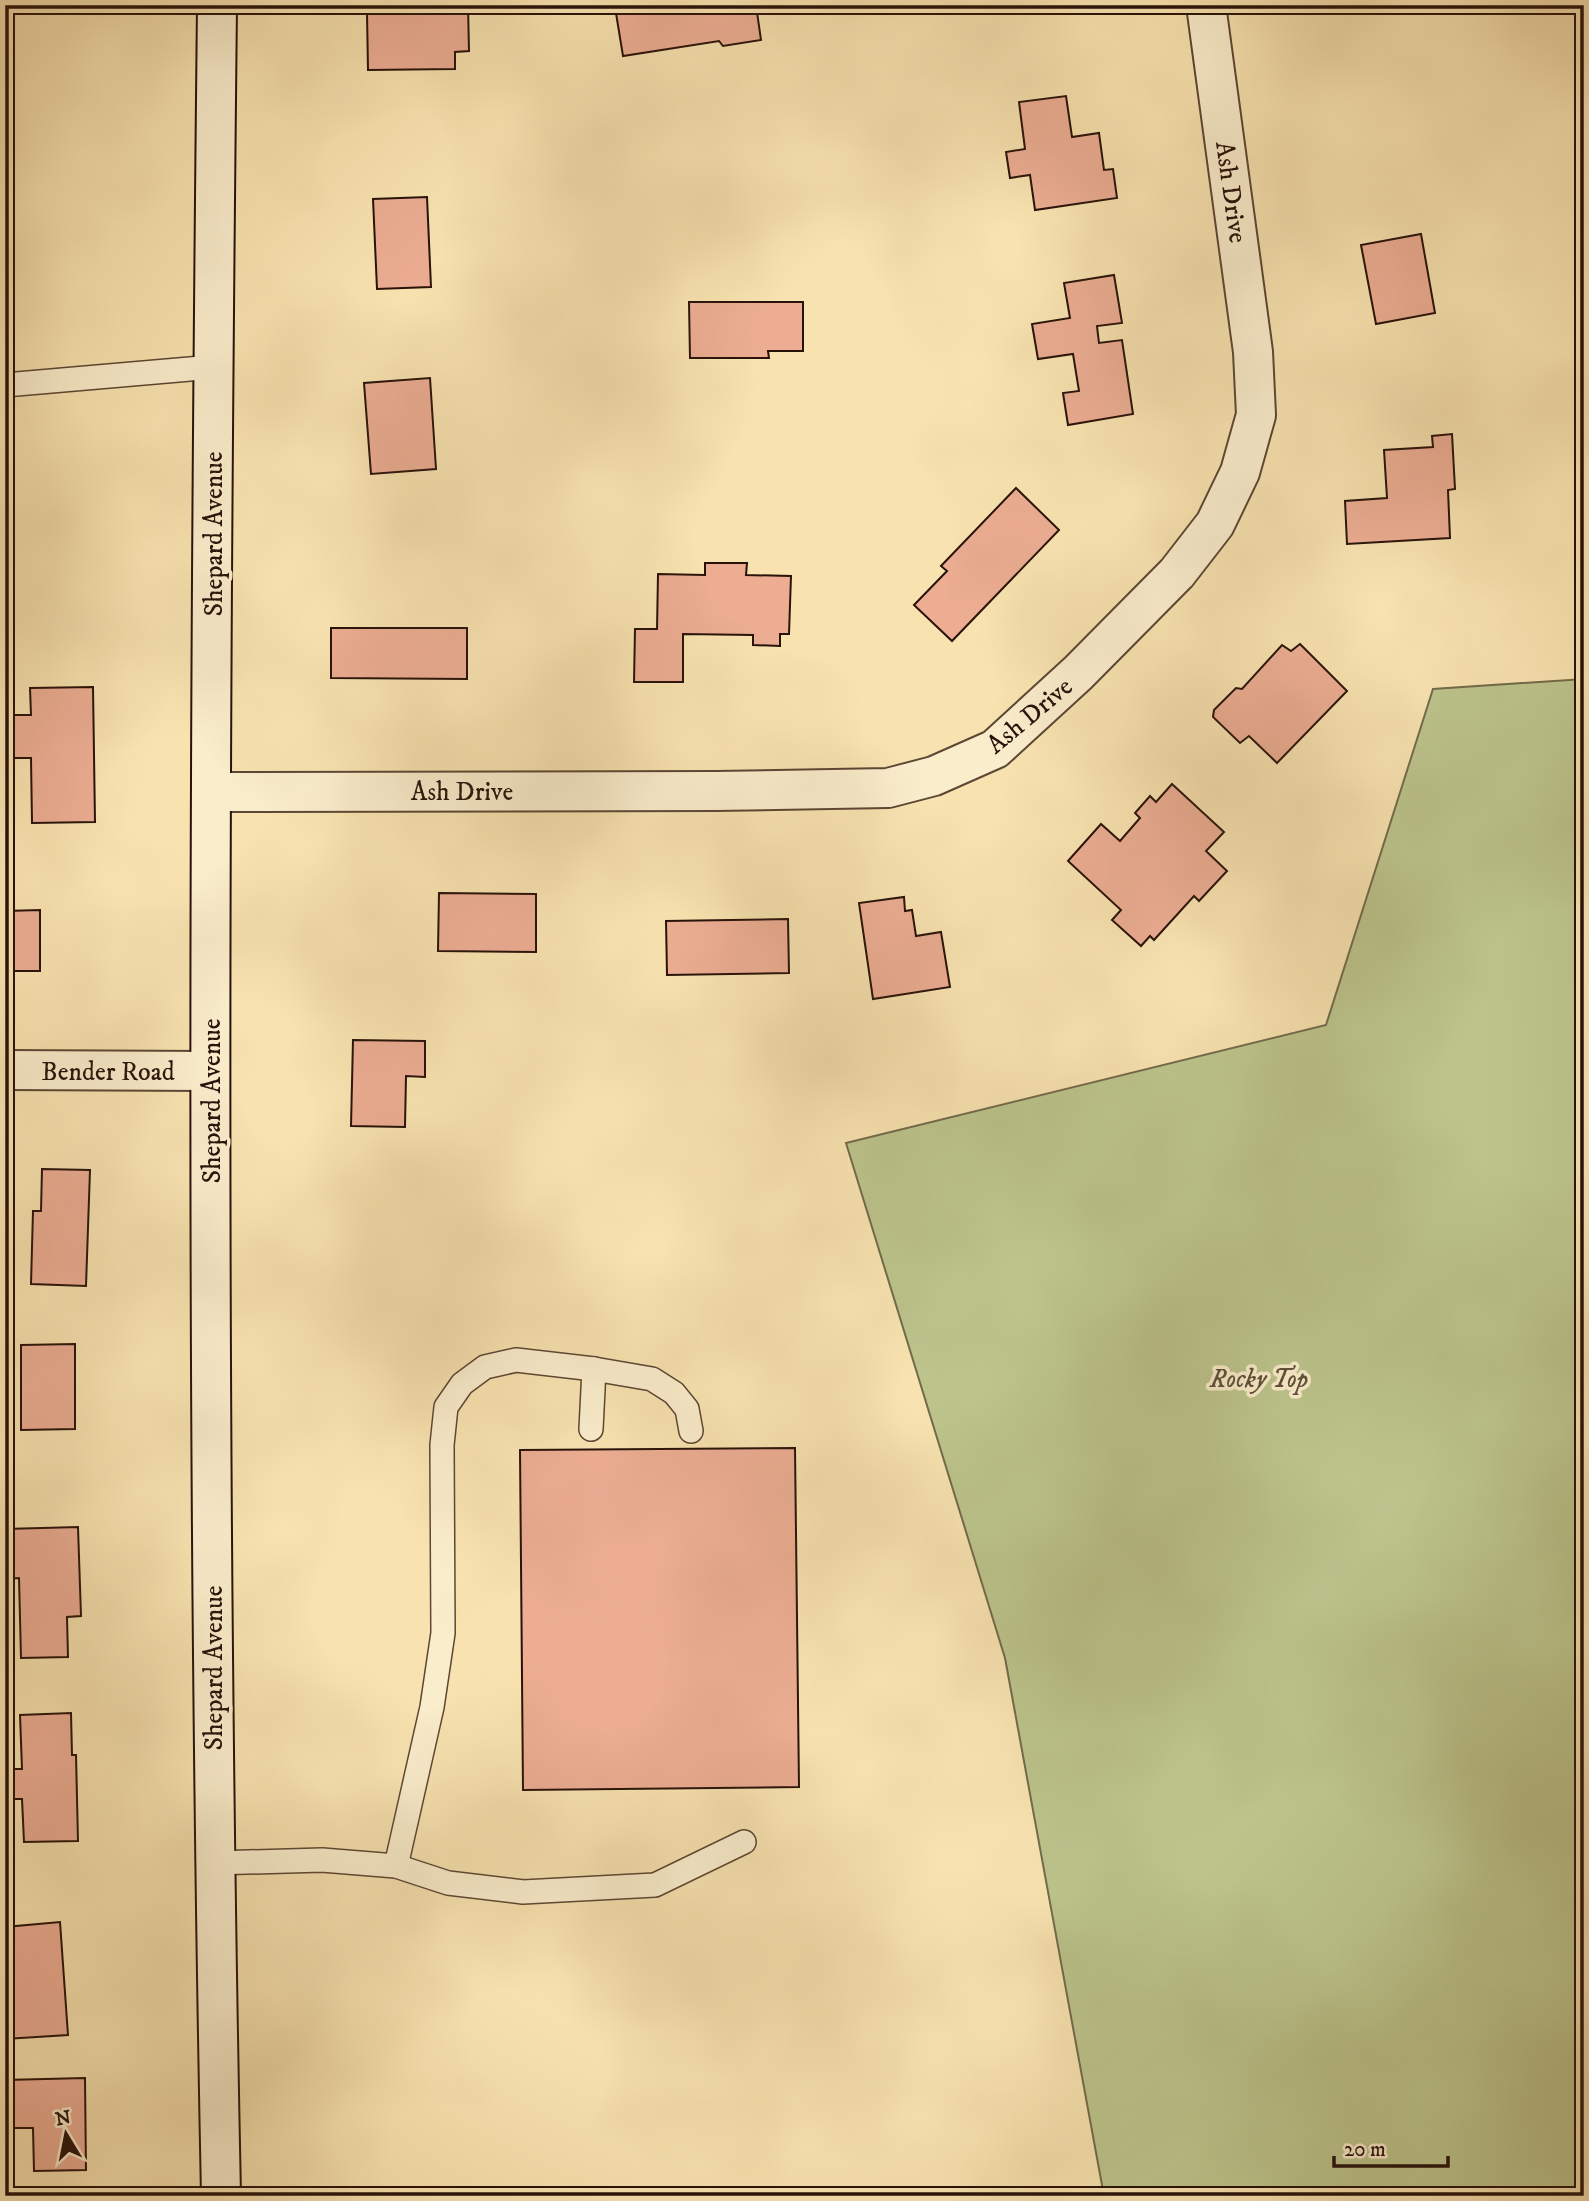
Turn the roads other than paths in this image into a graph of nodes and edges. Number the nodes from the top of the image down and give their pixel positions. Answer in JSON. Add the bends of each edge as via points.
{"nodes":[{"id":1,"x":218,"y":5,"type":"edge"},
{"id":2,"x":1206,"y":5,"type":"edge"},
{"id":3,"x":214,"y":367,"type":"junction"},
{"id":4,"x":5,"y":385,"type":"edge"},
{"id":5,"x":211,"y":792,"type":"junction"},
{"id":6,"x":5,"y":1070,"type":"edge"},
{"id":7,"x":210,"y":1071,"type":"junction"},
{"id":8,"x":594,"y":1369,"type":"junction"},
{"id":9,"x":591,"y":1429,"type":"dead end"},
{"id":10,"x":691,"y":1431,"type":"dead end"},
{"id":11,"x":744,"y":1843,"type":"dead end"},
{"id":12,"x":214,"y":1863,"type":"junction"},
{"id":13,"x":396,"y":1866,"type":"junction"},
{"id":14,"x":221,"y":2196,"type":"edge"}],
"edges":[{"from":1,"to":3,"type":"main road","name":"Shepard Avenue"},
{"from":2,"to":5,"type":"main road","name":"Ash Drive","via":[[1254,352],[1256,415],[1240,472],[1215,524],[1177,573],[995,749],[934,776],[888,788]]},
{"from":3,"to":4,"type":"lane"},
{"from":3,"to":5,"type":"main road","name":"Shepard Avenue"},
{"from":5,"to":7,"type":"main road","name":"Shepard Avenue"},
{"from":6,"to":7,"type":"main road","name":"Bender Road"},
{"from":7,"to":12,"type":"main road","name":"Shepard Avenue"},
{"from":8,"to":9,"type":"lane"},
{"from":8,"to":10,"type":"lane","via":[[652,1379],[674,1393],[687,1409]]},
{"from":8,"to":13,"type":"lane","via":[[516,1360],[485,1367],[462,1384],[446,1407],[443,1633],[432,1707]]},
{"from":11,"to":13,"type":"lane","via":[[655,1885],[523,1892],[448,1883]]},
{"from":12,"to":13,"type":"lane","via":[[322,1860]]},
{"from":12,"to":14,"type":"main road","name":"Shepard Avenue"}]}
